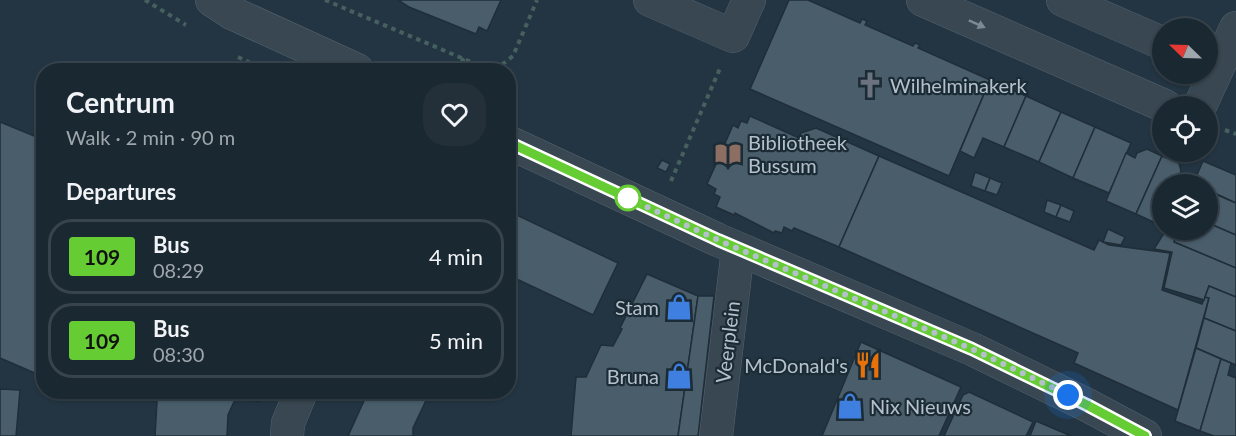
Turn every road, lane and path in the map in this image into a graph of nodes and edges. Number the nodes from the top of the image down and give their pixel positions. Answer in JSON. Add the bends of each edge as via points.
{"nodes":[{"id":1,"x":212,"y":0,"type":"edge"},
{"id":2,"x":325,"y":0,"type":"edge"},
{"id":3,"x":537,"y":0,"type":"edge"},
{"id":4,"x":650,"y":0,"type":"edge"},
{"id":5,"x":749,"y":0,"type":"edge"},
{"id":6,"x":923,"y":0,"type":"edge"},
{"id":7,"x":1063,"y":0,"type":"edge"},
{"id":8,"x":1236,"y":28,"type":"edge"},
{"id":9,"x":734,"y":36,"type":"junction"},
{"id":10,"x":1152,"y":39,"type":"edge"},
{"id":11,"x":1218,"y":57,"type":"edge"},
{"id":12,"x":464,"y":58,"type":"junction"},
{"id":13,"x":342,"y":63,"type":"edge"},
{"id":14,"x":461,"y":63,"type":"edge"},
{"id":15,"x":475,"y":63,"type":"edge"},
{"id":16,"x":504,"y":63,"type":"edge"},
{"id":17,"x":1152,"y":100,"type":"edge"},
{"id":18,"x":516,"y":146,"type":"edge"},
{"id":19,"x":658,"y":212,"type":"junction"},
{"id":20,"x":738,"y":249,"type":"junction"},
{"id":21,"x":298,"y":399,"type":"edge"},
{"id":22,"x":287,"y":436,"type":"edge"},
{"id":23,"x":716,"y":436,"type":"edge"},
{"id":24,"x":1145,"y":436,"type":"edge"}],
"edges":[{"from":1,"to":13,"type":"street"},
{"from":2,"to":12,"type":"path"},
{"from":3,"to":16,"type":"path","via":[[513,56]]},
{"from":4,"to":9,"type":"street"},
{"from":5,"to":9,"type":"street"},
{"from":6,"to":17,"type":"street","one_way":true},
{"from":7,"to":10,"type":"street"},
{"from":8,"to":11,"type":"street"},
{"from":9,"to":19,"type":"path"},
{"from":12,"to":14,"type":"path"},
{"from":12,"to":15,"type":"path"},
{"from":18,"to":19,"type":"street"},
{"from":19,"to":20,"type":"street"},
{"from":20,"to":23,"type":"street","name":"Veerplein"},
{"from":20,"to":24,"type":"street","via":[[972,349]]},
{"from":21,"to":22,"type":"street"}]}
